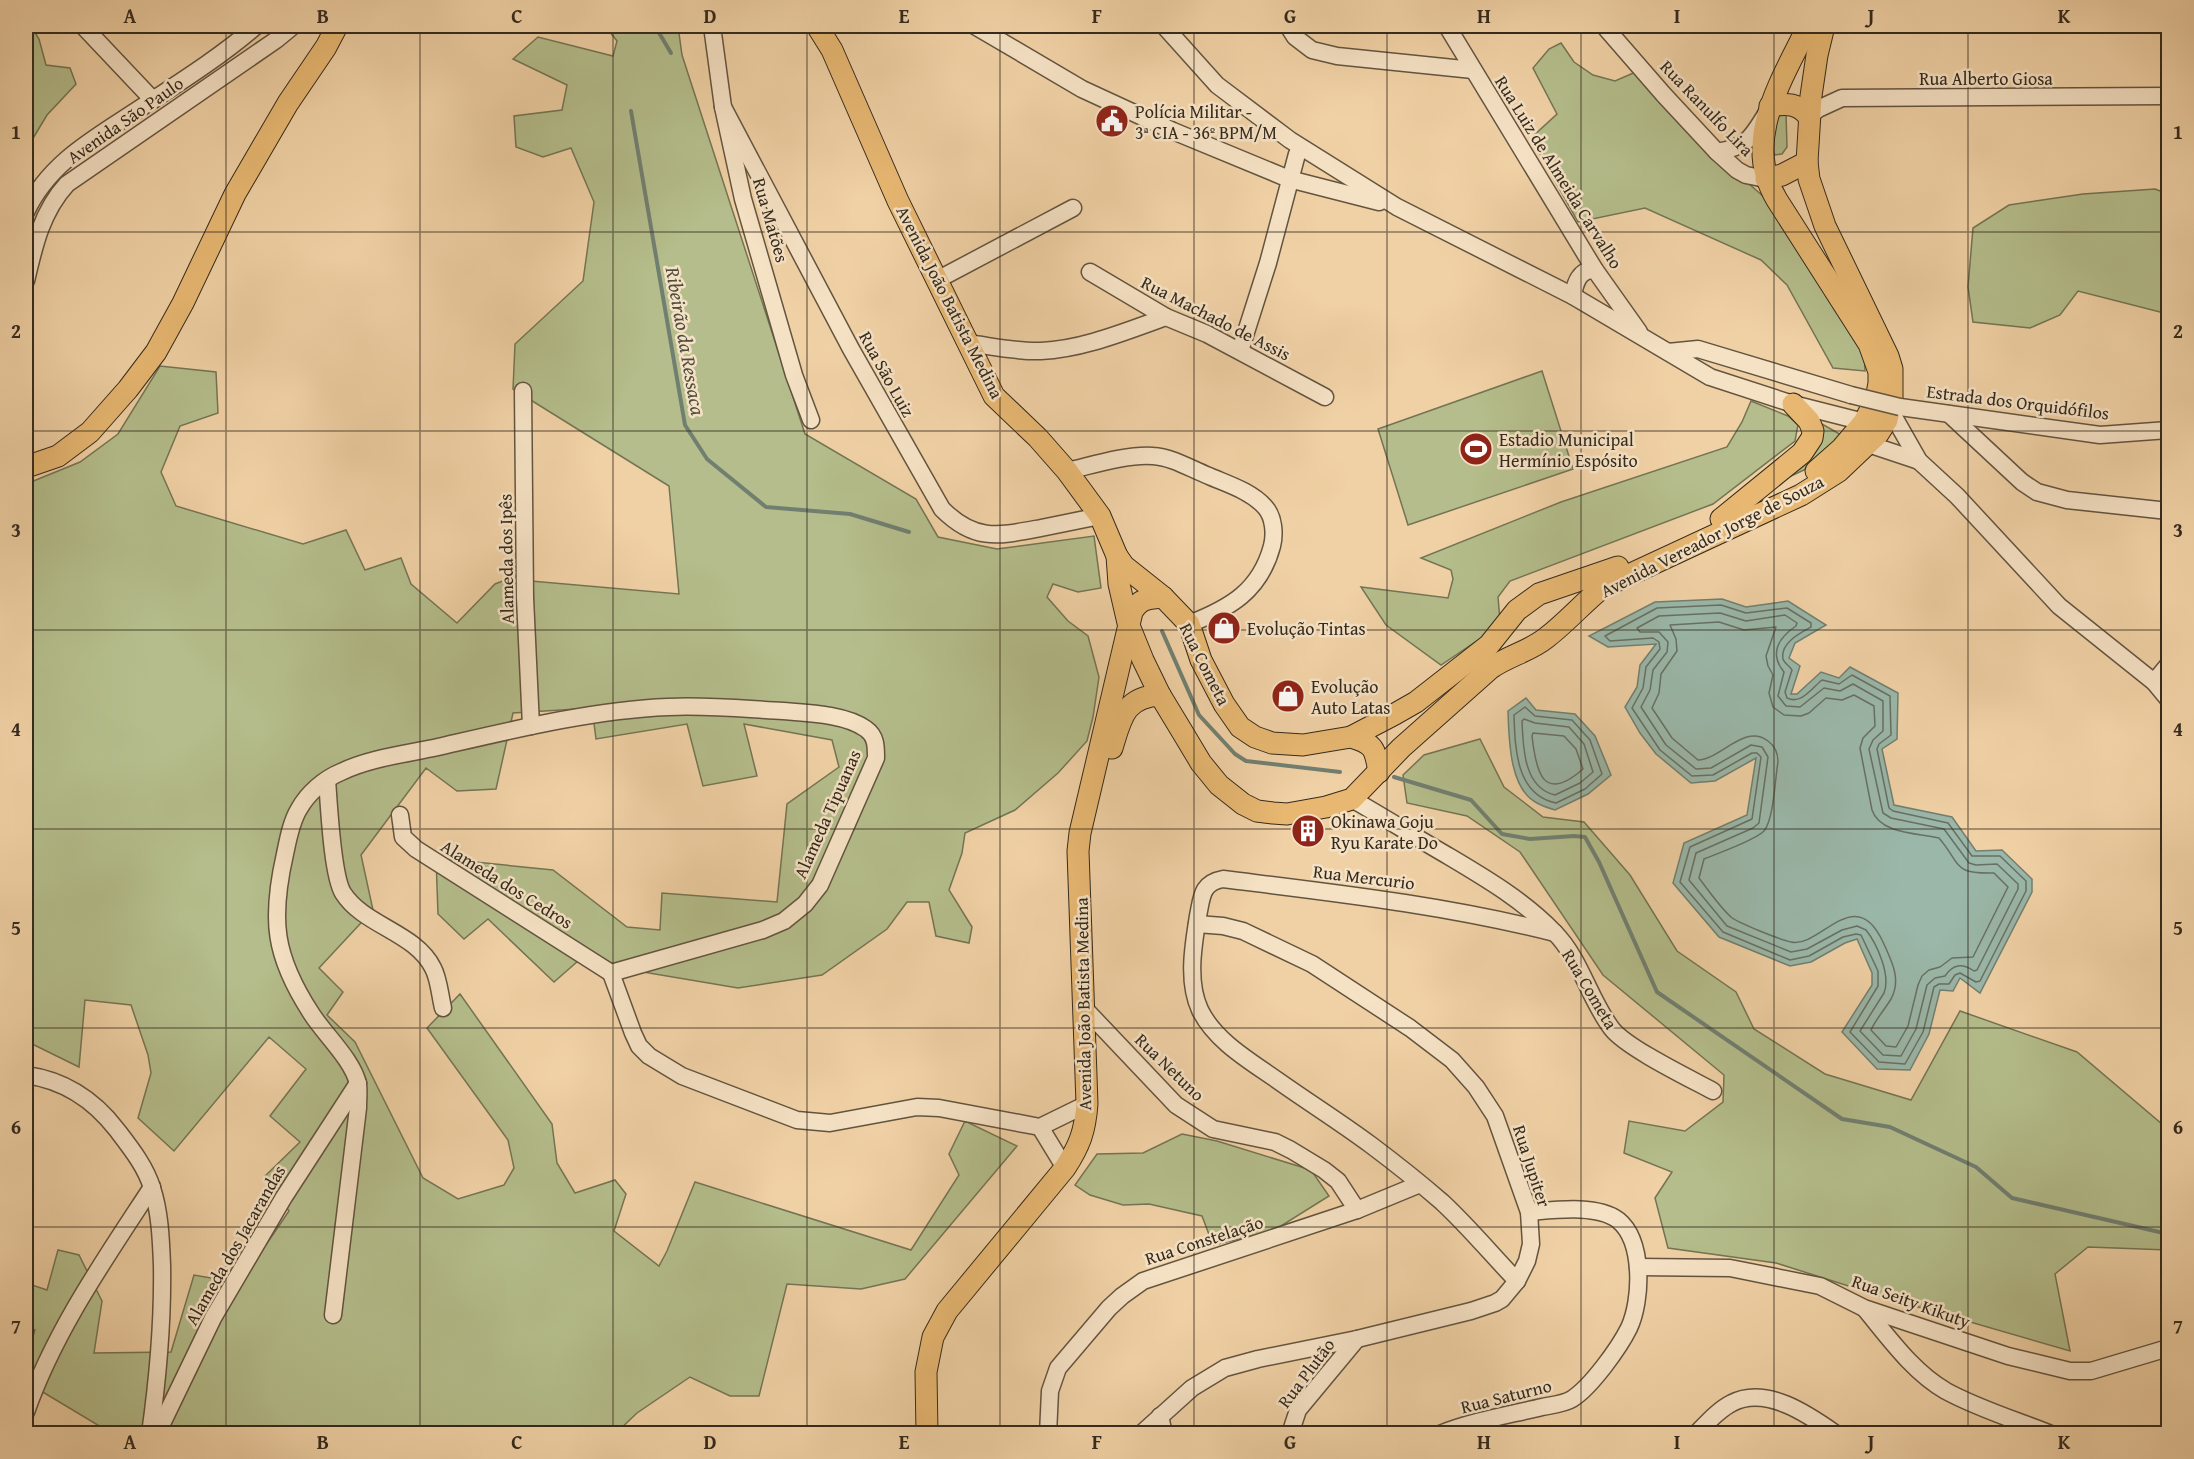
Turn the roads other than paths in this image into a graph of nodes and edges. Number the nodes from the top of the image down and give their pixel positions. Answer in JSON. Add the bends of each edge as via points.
{"nodes":[{"id":1,"x":83,"y":26,"type":"edge"},
{"id":2,"x":256,"y":26,"type":"edge"},
{"id":3,"x":293,"y":26,"type":"edge"},
{"id":4,"x":712,"y":26,"type":"edge"},
{"id":5,"x":817,"y":26,"type":"edge"},
{"id":6,"x":975,"y":26,"type":"edge"},
{"id":7,"x":1164,"y":26,"type":"edge"},
{"id":8,"x":1288,"y":26,"type":"edge"},
{"id":9,"x":1447,"y":26,"type":"edge"},
{"id":10,"x":1604,"y":26,"type":"edge"},
{"id":11,"x":1808,"y":26,"type":"edge"},
{"id":12,"x":1824,"y":26,"type":"edge"},
{"id":13,"x":336,"y":32,"type":"edge"},
{"id":14,"x":1473,"y":70,"type":"junction"},
{"id":15,"x":2169,"y":96,"type":"edge"},
{"id":16,"x":153,"y":100,"type":"junction"},
{"id":17,"x":1770,"y":106,"type":"junction"},
{"id":18,"x":723,"y":108,"type":"junction"},
{"id":19,"x":1809,"y":117,"type":"junction"},
{"id":20,"x":1300,"y":149,"type":"junction"},
{"id":21,"x":1717,"y":152,"type":"junction"},
{"id":22,"x":1808,"y":162,"type":"junction"},
{"id":23,"x":1334,"y":168,"type":"junction"},
{"id":24,"x":1289,"y":179,"type":"junction"},
{"id":25,"x":1766,"y":179,"type":"junction"},
{"id":26,"x":1325,"y":188,"type":"junction"},
{"id":27,"x":1397,"y":207,"type":"junction"},
{"id":28,"x":1073,"y":208,"type":"dead end"},
{"id":29,"x":26,"y":212,"type":"edge"},
{"id":30,"x":1595,"y":270,"type":"junction"},
{"id":31,"x":1090,"y":273,"type":"dead end"},
{"id":32,"x":937,"y":280,"type":"junction"},
{"id":33,"x":26,"y":281,"type":"edge"},
{"id":34,"x":1613,"y":293,"type":"junction"},
{"id":35,"x":1573,"y":296,"type":"junction"},
{"id":36,"x":1591,"y":307,"type":"junction"},
{"id":37,"x":1166,"y":317,"type":"junction"},
{"id":38,"x":1642,"y":337,"type":"junction"},
{"id":39,"x":967,"y":343,"type":"junction"},
{"id":40,"x":1698,"y":349,"type":"junction"},
{"id":41,"x":1240,"y":351,"type":"junction"},
{"id":42,"x":1668,"y":352,"type":"junction"},
{"id":43,"x":1710,"y":377,"type":"junction"},
{"id":44,"x":523,"y":391,"type":"dead end"},
{"id":45,"x":1325,"y":397,"type":"dead end"},
{"id":46,"x":1793,"y":404,"type":"junction"},
{"id":47,"x":1895,"y":409,"type":"junction"},
{"id":48,"x":1949,"y":414,"type":"junction"},
{"id":49,"x":811,"y":420,"type":"dead end"},
{"id":50,"x":1864,"y":422,"type":"junction"},
{"id":51,"x":2169,"y":430,"type":"edge"},
{"id":52,"x":1868,"y":444,"type":"junction"},
{"id":53,"x":1919,"y":461,"type":"junction"},
{"id":54,"x":26,"y":467,"type":"edge"},
{"id":55,"x":1067,"y":471,"type":"junction"},
{"id":56,"x":2169,"y":511,"type":"edge"},
{"id":57,"x":1100,"y":516,"type":"junction"},
{"id":58,"x":1721,"y":519,"type":"junction"},
{"id":59,"x":1117,"y":556,"type":"junction"},
{"id":60,"x":1163,"y":597,"type":"junction"},
{"id":61,"x":1517,"y":610,"type":"junction"},
{"id":62,"x":1128,"y":623,"type":"junction"},
{"id":63,"x":1189,"y":624,"type":"junction"},
{"id":64,"x":1545,"y":639,"type":"junction"},
{"id":65,"x":2169,"y":665,"type":"edge"},
{"id":66,"x":2154,"y":682,"type":"junction"},
{"id":67,"x":1160,"y":695,"type":"junction"},
{"id":68,"x":2169,"y":699,"type":"edge"},
{"id":69,"x":531,"y":726,"type":"junction"},
{"id":70,"x":1351,"y":737,"type":"junction"},
{"id":71,"x":1379,"y":771,"type":"junction"},
{"id":72,"x":327,"y":780,"type":"junction"},
{"id":73,"x":1352,"y":799,"type":"junction"},
{"id":74,"x":400,"y":815,"type":"dead end"},
{"id":75,"x":1385,"y":819,"type":"junction"},
{"id":76,"x":1081,"y":883,"type":"junction"},
{"id":77,"x":1197,"y":924,"type":"junction"},
{"id":78,"x":1555,"y":933,"type":"junction"},
{"id":79,"x":611,"y":974,"type":"junction"},
{"id":80,"x":443,"y":1008,"type":"dead end"},
{"id":81,"x":1084,"y":1008,"type":"junction"},
{"id":82,"x":26,"y":1075,"type":"edge"},
{"id":83,"x":358,"y":1083,"type":"junction"},
{"id":84,"x":1713,"y":1091,"type":"dead end"},
{"id":85,"x":1087,"y":1104,"type":"junction"},
{"id":86,"x":1040,"y":1127,"type":"junction"},
{"id":87,"x":1065,"y":1168,"type":"junction"},
{"id":88,"x":1420,"y":1184,"type":"junction"},
{"id":89,"x":152,"y":1187,"type":"junction"},
{"id":90,"x":1357,"y":1210,"type":"junction"},
{"id":91,"x":1528,"y":1212,"type":"junction"},
{"id":92,"x":1638,"y":1267,"type":"junction"},
{"id":93,"x":1517,"y":1281,"type":"junction"},
{"id":94,"x":1864,"y":1308,"type":"junction"},
{"id":95,"x":333,"y":1315,"type":"dead end"},
{"id":96,"x":1357,"y":1339,"type":"junction"},
{"id":97,"x":2169,"y":1348,"type":"edge"},
{"id":98,"x":26,"y":1412,"type":"edge"},
{"id":99,"x":1160,"y":1416,"type":"junction"},
{"id":100,"x":150,"y":1434,"type":"edge"},
{"id":101,"x":157,"y":1434,"type":"edge"},
{"id":102,"x":927,"y":1434,"type":"edge"},
{"id":103,"x":1048,"y":1434,"type":"edge"},
{"id":104,"x":1141,"y":1434,"type":"edge"},
{"id":105,"x":1164,"y":1434,"type":"edge"},
{"id":106,"x":1290,"y":1434,"type":"edge"},
{"id":107,"x":1440,"y":1434,"type":"edge"},
{"id":108,"x":1696,"y":1434,"type":"edge"},
{"id":109,"x":1836,"y":1434,"type":"edge"},
{"id":110,"x":2051,"y":1434,"type":"edge"}],
"edges":[{"from":1,"to":16,"type":"street"},
{"from":2,"to":16,"type":"street","name":"Avenida São Paulo"},
{"from":3,"to":33,"type":"street","name":"Avenida São Paulo","via":[[67,184],[48,210]]},
{"from":4,"to":18,"type":"street","name":"Rua Matões"},
{"from":5,"to":32,"type":"main road","name":"Avenida João Batista Medina"},
{"from":6,"to":24,"type":"street","via":[[1082,89]]},
{"from":7,"to":20,"type":"street","via":[[1217,85]]},
{"from":8,"to":14,"type":"street","via":[[1312,50],[1337,56]]},
{"from":9,"to":14,"type":"street","name":"Rua Luiz de Almeida Carvalho"},
{"from":10,"to":21,"type":"street","name":"Rua Ranulfo Lira"},
{"from":11,"to":17,"type":"main road","name":"Avenida Vereador Jorge de Souza"},
{"from":12,"to":19,"type":"main road","name":"Avenida Vereador Jorge de Souza"},
{"from":13,"to":54,"type":"main road","via":[[288,103],[235,194],[156,352],[90,432],[58,456]]},
{"from":14,"to":30,"type":"street","name":"Rua Luiz de Almeida Carvalho"},
{"from":15,"to":19,"type":"street","name":"Rua Alberto Giosa","via":[[1842,98]]},
{"from":16,"to":29,"type":"street","name":"Avenida São Paulo","via":[[55,168]]},
{"from":17,"to":19,"type":"main road","via":[[1788,104],[1804,109]]},
{"from":17,"to":21,"type":"street","name":"Avenida Vereador Jorge de Souza","via":[[1748,141]]},
{"from":17,"to":25,"type":"main road","name":"Avenida Vereador Jorge de Souza","via":[[1763,132]]},
{"from":18,"to":49,"type":"street","name":"Rua Matões","via":[[743,199],[794,375]]},
{"from":18,"to":57,"type":"street","name":"Rua São Luiz","via":[[851,350],[942,509],[956,523],[1000,536]]},
{"from":19,"to":22,"type":"main road","name":"Avenida Vereador Jorge de Souza"},
{"from":20,"to":23,"type":"street"},
{"from":20,"to":24,"type":"street"},
{"from":21,"to":25,"type":"street","name":"Rua Ranulfo Lira","via":[[1746,175]]},
{"from":22,"to":25,"type":"main road"},
{"from":22,"to":47,"type":"main road","name":"Avenida Vereador Jorge de Souza","via":[[1813,193],[1825,226],[1888,356]]},
{"from":23,"to":26,"type":"street"},
{"from":23,"to":27,"type":"street"},
{"from":24,"to":26,"type":"street"},
{"from":24,"to":41,"type":"street"},
{"from":25,"to":50,"type":"main road","name":"Avenida Vereador Jorge de Souza","via":[[1869,344],[1879,383]]},
{"from":26,"to":27,"type":"street"},
{"from":27,"to":35,"type":"street"},
{"from":28,"to":32,"type":"street"},
{"from":30,"to":34,"type":"street","name":"Rua Luiz de Almeida Carvalho"},
{"from":30,"to":35,"type":"street","via":[[1590,269],[1575,281]]},
{"from":31,"to":37,"type":"street","name":"Rua Machado de Assis"},
{"from":32,"to":39,"type":"main road","name":"Avenida João Batista Medina"},
{"from":34,"to":36,"type":"street","via":[[1609,300]]},
{"from":34,"to":38,"type":"street","name":"Rua Luiz de Almeida Carvalho"},
{"from":35,"to":36,"type":"street"},
{"from":36,"to":38,"type":"street"},
{"from":37,"to":39,"type":"street","via":[[1065,348],[1040,351]]},
{"from":37,"to":41,"type":"street","name":"Rua Machado de Assis"},
{"from":38,"to":42,"type":"street"},
{"from":39,"to":55,"type":"main road","name":"Avenida João Batista Medina","via":[[994,396]]},
{"from":40,"to":42,"type":"street"},
{"from":40,"to":43,"type":"street"},
{"from":40,"to":47,"type":"street","name":"Estrada dos Orquidófilos","bridge":true},
{"from":41,"to":45,"type":"street","name":"Rua Machado de Assis"},
{"from":42,"to":43,"type":"street"},
{"from":43,"to":46,"type":"street"},
{"from":44,"to":69,"type":"street","name":"Alameda dos Ipês"},
{"from":46,"to":50,"type":"street"},
{"from":46,"to":58,"type":"main road","via":[[1813,431],[1808,446]]},
{"from":47,"to":48,"type":"street","name":"Estrada dos Orquidófilos"},
{"from":47,"to":52,"type":"main road","name":"Avenida Vereador Jorge de Souza"},
{"from":47,"to":53,"type":"street"},
{"from":48,"to":51,"type":"street","name":"Estrada dos Orquidófilos","via":[[2100,435]]},
{"from":48,"to":56,"type":"street","via":[[2037,492],[2067,500]]},
{"from":50,"to":58,"type":"main road","name":"Avenida Vereador Jorge de Souza","via":[[1842,448],[1800,483]]},
{"from":52,"to":53,"type":"street"},
{"from":52,"to":64,"type":"main road","name":"Avenida Vereador Jorge de Souza","via":[[1839,471],[1801,495],[1603,587]]},
{"from":53,"to":66,"type":"street","via":[[1957,496],[2059,606]]},
{"from":55,"to":57,"type":"main road","name":"Avenida João Batista Medina"},
{"from":55,"to":63,"type":"street","via":[[1154,456],[1239,490],[1266,508],[1274,539],[1267,564],[1251,588],[1218,612]]},
{"from":57,"to":59,"type":"main road","name":"Avenida João Batista Medina"},
{"from":58,"to":61,"type":"main road","name":"Avenida Vereador Jorge de Souza","via":[[1603,574],[1545,591]]},
{"from":59,"to":60,"type":"main road","name":"Avenida João Batista Medina"},
{"from":59,"to":62,"type":"main road","name":"Avenida João Batista Medina"},
{"from":60,"to":62,"type":"main road","via":[[1137,604]]},
{"from":60,"to":63,"type":"main road","name":"Rua Cometa"},
{"from":61,"to":64,"type":"main road","via":[[1518,633],[1527,639]]},
{"from":61,"to":70,"type":"main road","name":"Avenida Vereador Jorge de Souza","via":[[1489,645],[1416,702]]},
{"from":62,"to":67,"type":"main road","name":"Avenida João Batista Medina"},
{"from":62,"to":76,"type":"main road","name":"Avenida João Batista Medina","via":[[1083,811],[1078,850]]},
{"from":63,"to":70,"type":"main road","name":"Rua Cometa","via":[[1201,660],[1240,727],[1272,743],[1303,746]]},
{"from":64,"to":71,"type":"main road","name":"Avenida Vereador Jorge de Souza","via":[[1491,668]]},
{"from":65,"to":66,"type":"street"},
{"from":66,"to":68,"type":"street"},
{"from":67,"to":73,"type":"main road","via":[[1201,763],[1219,785],[1243,804],[1287,814]]},
{"from":67,"to":76,"type":"main road","name":"Avenida João Batista Medina","via":[[1135,702],[1122,717],[1104,774]]},
{"from":69,"to":72,"type":"street","name":"Alameda Tipuanas","via":[[381,759]]},
{"from":69,"to":79,"type":"street","name":"Alameda Tipuanas","via":[[666,707],[711,706],[808,713],[853,721],[876,740],[876,758],[820,885],[805,904],[784,921],[763,930]]},
{"from":70,"to":71,"type":"main road","via":[[1372,746]]},
{"from":71,"to":73,"type":"main road"},
{"from":71,"to":75,"type":"street","via":[[1372,787]]},
{"from":72,"to":80,"type":"street","via":[[341,890],[353,906],[419,950],[433,969]]},
{"from":72,"to":83,"type":"street","name":"Alameda Tipuanas","via":[[299,809],[290,833],[275,914],[281,954],[293,982],[312,1015],[352,1068]]},
{"from":73,"to":75,"type":"street","name":"Rua Cometa"},
{"from":74,"to":79,"type":"street","name":"Alameda dos Cedros","via":[[404,837],[416,849]]},
{"from":75,"to":78,"type":"street","name":"Rua Cometa","via":[[1500,887]]},
{"from":76,"to":81,"type":"main road","name":"Avenida João Batista Medina"},
{"from":77,"to":78,"type":"street","name":"Rua Mercurio","via":[[1202,894],[1208,885],[1223,879],[1428,905]]},
{"from":77,"to":88,"type":"street","via":[[1194,993],[1201,1012],[1217,1033],[1241,1055]]},
{"from":77,"to":91,"type":"street","name":"Rua Jupiter","via":[[1243,931],[1312,964],[1452,1060],[1495,1116]]},
{"from":78,"to":84,"type":"street","name":"Rua Cometa","via":[[1614,1032]]},
{"from":79,"to":86,"type":"street","via":[[639,1046],[649,1056],[682,1076],[776,1113],[797,1120],[830,1123],[917,1107],[939,1108]]},
{"from":81,"to":85,"type":"main road","name":"Avenida João Batista Medina"},
{"from":81,"to":90,"type":"street","name":"Rua Netuno","via":[[1176,1105],[1213,1129],[1275,1142],[1292,1150],[1338,1181]]},
{"from":82,"to":89,"type":"street","via":[[56,1083],[88,1099],[132,1150]]},
{"from":83,"to":95,"type":"street"},
{"from":83,"to":101,"type":"street","name":"Alameda dos Jacarandas","via":[[284,1197],[213,1318]]},
{"from":85,"to":86,"type":"street"},
{"from":85,"to":87,"type":"main road","name":"Avenida João Batista Medina","via":[[1079,1146]]},
{"from":86,"to":87,"type":"street"},
{"from":87,"to":102,"type":"main road","name":"Avenida João Batista Medina","via":[[948,1311],[933,1337],[926,1372]]},
{"from":88,"to":90,"type":"street","name":"Rua Constelação"},
{"from":88,"to":93,"type":"street"},
{"from":89,"to":98,"type":"street","via":[[82,1293]]},
{"from":89,"to":100,"type":"street","via":[[161,1237],[163,1312]]},
{"from":90,"to":103,"type":"street","name":"Rua Constelação","via":[[1143,1281],[1131,1289],[1109,1308],[1058,1368],[1050,1391]]},
{"from":91,"to":92,"type":"street","name":"Rua Saturno","via":[[1561,1209],[1604,1213],[1618,1220],[1629,1234]]},
{"from":91,"to":93,"type":"street","name":"Rua Jupiter","via":[[1531,1244]]},
{"from":92,"to":94,"type":"street","name":"Rua Seity Kikuty","via":[[1730,1268],[1820,1286]]},
{"from":92,"to":107,"type":"street","name":"Rua Saturno","via":[[1629,1326],[1604,1367],[1573,1398]]},
{"from":93,"to":96,"type":"street","name":"Rua Jupiter","via":[[1502,1299],[1485,1307]]},
{"from":94,"to":97,"type":"street","name":"Rua Seity Kikuty","via":[[2008,1356],[2070,1371],[2091,1371]]},
{"from":94,"to":110,"type":"street","via":[[1922,1374],[1946,1391]]},
{"from":96,"to":99,"type":"street","name":"Rua Jupiter","via":[[1225,1368],[1192,1388]]},
{"from":96,"to":106,"type":"street","name":"Rua Plutão","via":[[1298,1410]]},
{"from":99,"to":104,"type":"street","name":"Rua Jupiter"},
{"from":99,"to":105,"type":"street"},
{"from":108,"to":109,"type":"street","via":[[1716,1414],[1748,1398],[1781,1404]]}]}
